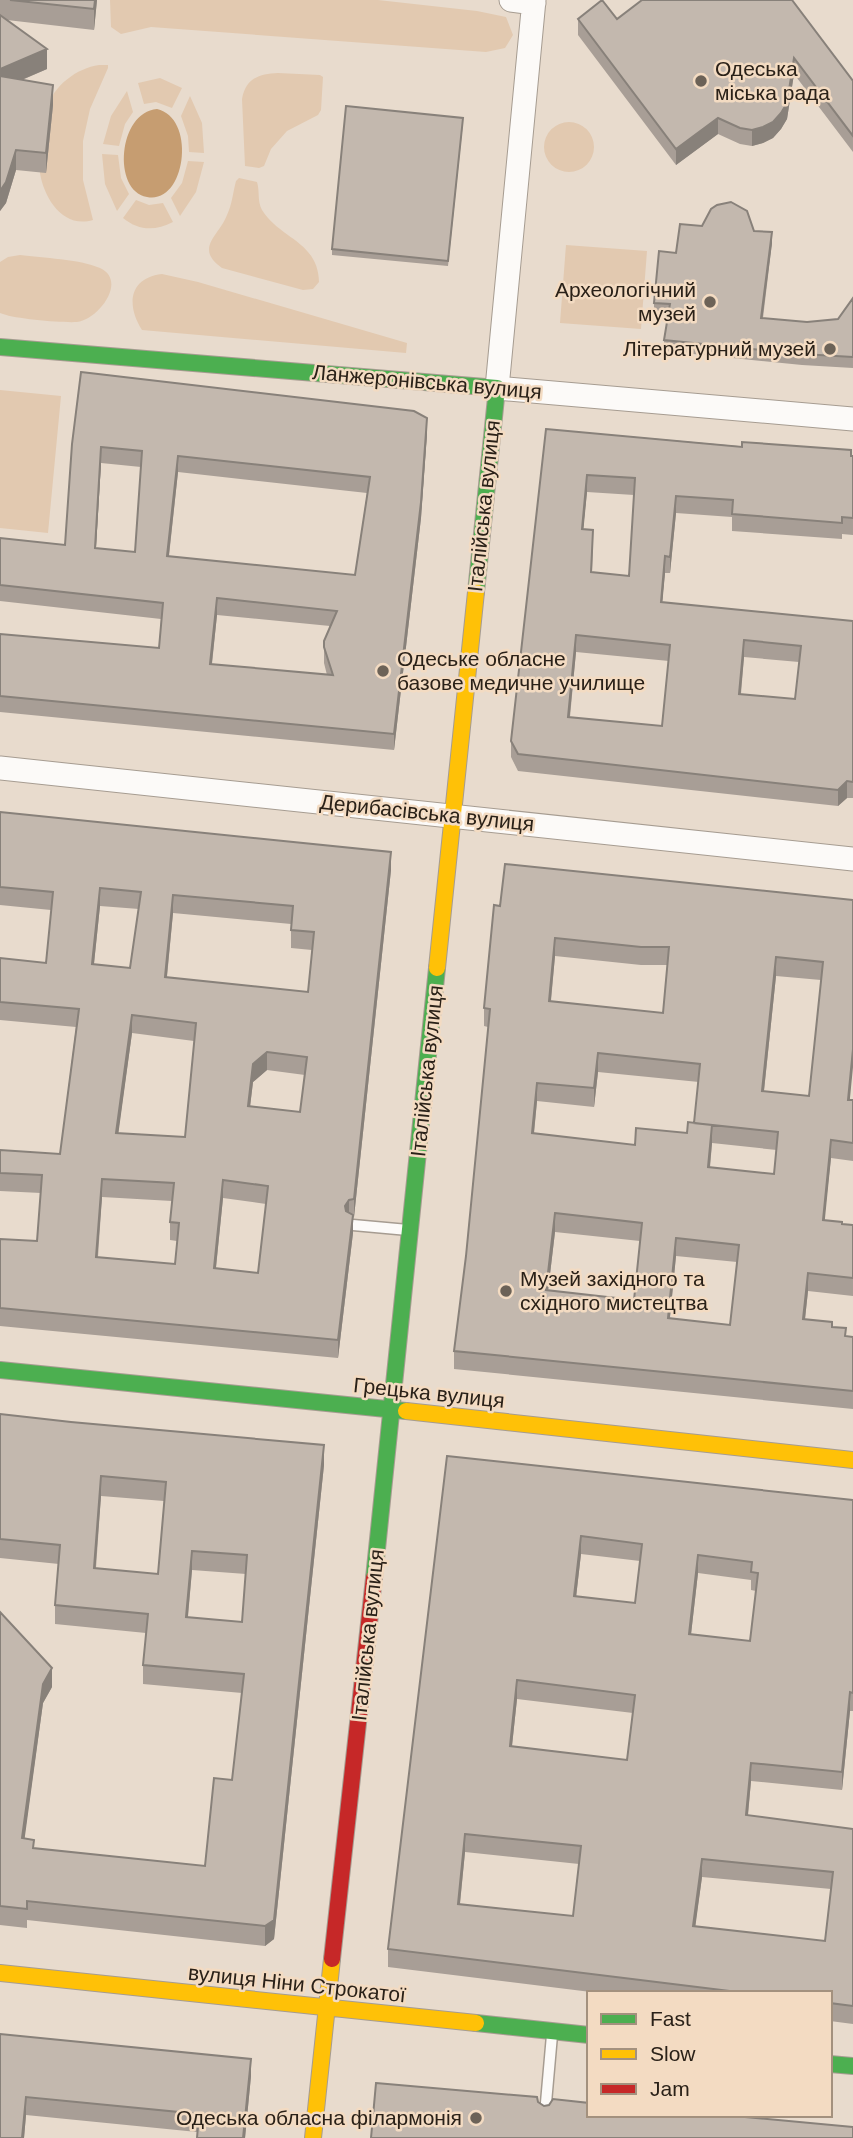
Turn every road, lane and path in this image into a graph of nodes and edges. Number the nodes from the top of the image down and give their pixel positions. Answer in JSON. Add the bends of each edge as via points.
{"nodes":[{"id":1,"x":511,"y":0,"type":"edge"},
{"id":2,"x":534,"y":1,"type":"edge"},
{"id":3,"x":0,"y":347,"type":"edge"},
{"id":4,"x":497,"y":388,"type":"junction"},
{"id":5,"x":853,"y":419,"type":"edge"},
{"id":6,"x":0,"y":768,"type":"edge"},
{"id":7,"x":452,"y":816,"type":"junction"},
{"id":8,"x":853,"y":859,"type":"edge"},
{"id":9,"x":354,"y":1226,"type":"edge"},
{"id":10,"x":411,"y":1230,"type":"junction"},
{"id":11,"x":0,"y":1370,"type":"edge"},
{"id":12,"x":391,"y":1409,"type":"junction"},
{"id":13,"x":853,"y":1460,"type":"edge"},
{"id":14,"x":0,"y":1973,"type":"edge"},
{"id":15,"x":326,"y":2008,"type":"junction"},
{"id":16,"x":552,"y":2032,"type":"junction"},
{"id":17,"x":587,"y":2035,"type":"edge"},
{"id":18,"x":832,"y":2064,"type":"edge"},
{"id":19,"x":853,"y":2066,"type":"edge"},
{"id":20,"x":545,"y":2114,"type":"edge"},
{"id":21,"x":313,"y":2138,"type":"edge"}],
"edges":[{"from":1,"to":2,"type":"street"},
{"from":2,"to":4,"type":"street","name":"Італійська вулиця"},
{"from":3,"to":4,"type":"street","name":"Ланжеронівська вулиця"},
{"from":4,"to":5,"type":"street","name":"Ланжеронівська вулиця"},
{"from":4,"to":7,"type":"street","name":"Італійська вулиця"},
{"from":6,"to":7,"type":"street","name":"Дерибасівська вулиця"},
{"from":7,"to":8,"type":"street","name":"Дерибасівська вулиця"},
{"from":7,"to":10,"type":"street","name":"Італійська вулиця"},
{"from":9,"to":10,"type":"lane"},
{"from":10,"to":12,"type":"street","name":"Італійська вулиця"},
{"from":11,"to":12,"type":"street","name":"Грецька вулиця"},
{"from":12,"to":13,"type":"street","name":"Грецька вулиця"},
{"from":12,"to":15,"type":"street","name":"Італійська вулиця"},
{"from":14,"to":15,"type":"street","name":"вулиця Ніни Строкатої"},
{"from":15,"to":16,"type":"street","name":"вулиця Ніни Строкатої"},
{"from":15,"to":21,"type":"street","name":"Італійська вулиця"},
{"from":16,"to":17,"type":"street","name":"вулиця Ніни Строкатої"},
{"from":16,"to":20,"type":"lane"},
{"from":18,"to":19,"type":"street"}]}
